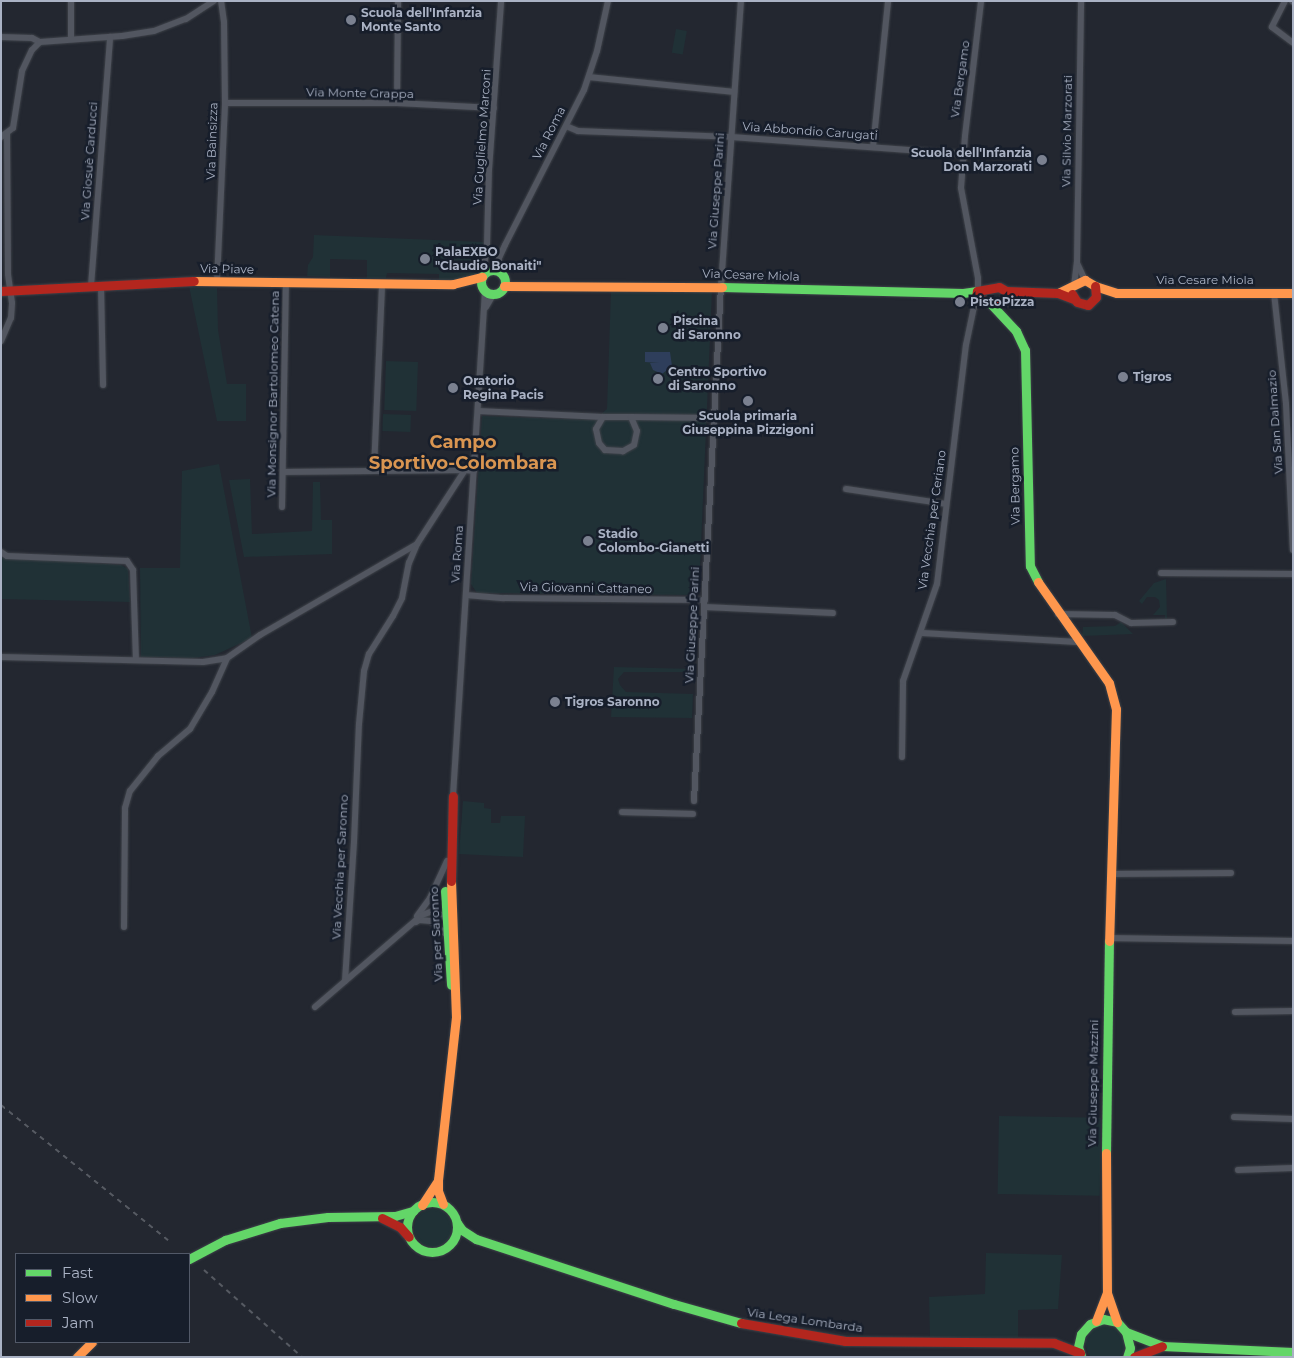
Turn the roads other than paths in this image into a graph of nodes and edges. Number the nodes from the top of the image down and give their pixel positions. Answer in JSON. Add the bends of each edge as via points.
{"nodes":[{"id":1,"x":71,"y":1,"type":"edge"},
{"id":2,"x":214,"y":1,"type":"edge"},
{"id":3,"x":221,"y":1,"type":"edge"},
{"id":4,"x":398,"y":1,"type":"edge"},
{"id":5,"x":501,"y":1,"type":"edge"},
{"id":6,"x":608,"y":1,"type":"edge"},
{"id":7,"x":741,"y":1,"type":"edge"},
{"id":8,"x":888,"y":1,"type":"edge"},
{"id":9,"x":981,"y":1,"type":"edge"},
{"id":10,"x":1081,"y":1,"type":"edge"},
{"id":11,"x":1285,"y":1,"type":"edge"},
{"id":12,"x":1,"y":37,"type":"edge"},
{"id":13,"x":110,"y":37,"type":"junction"},
{"id":14,"x":71,"y":39,"type":"junction"},
{"id":15,"x":40,"y":42,"type":"junction"},
{"id":16,"x":1293,"y":43,"type":"edge"},
{"id":17,"x":589,"y":76,"type":"junction"},
{"id":18,"x":734,"y":92,"type":"junction"},
{"id":19,"x":225,"y":103,"type":"junction"},
{"id":20,"x":397,"y":104,"type":"junction"},
{"id":21,"x":494,"y":108,"type":"junction"},
{"id":22,"x":566,"y":126,"type":"junction"},
{"id":23,"x":4,"y":135,"type":"edge"},
{"id":24,"x":731,"y":137,"type":"junction"},
{"id":25,"x":873,"y":147,"type":"junction"},
{"id":26,"x":963,"y":154,"type":"junction"},
{"id":27,"x":1077,"y":262,"type":"junction"},
{"id":28,"x":498,"y":271,"type":"junction"},
{"id":29,"x":482,"y":275,"type":"junction"},
{"id":30,"x":1085,"y":280,"type":"junction"},
{"id":31,"x":217,"y":281,"type":"junction"},
{"id":32,"x":286,"y":282,"type":"junction"},
{"id":33,"x":505,"y":283,"type":"junction"},
{"id":34,"x":382,"y":284,"type":"junction"},
{"id":35,"x":453,"y":284,"type":"junction"},
{"id":36,"x":96,"y":286,"type":"junction"},
{"id":37,"x":721,"y":286,"type":"junction"},
{"id":38,"x":1074,"y":286,"type":"junction"},
{"id":39,"x":1095,"y":286,"type":"junction"},
{"id":40,"x":1,"y":291,"type":"edge"},
{"id":41,"x":11,"y":291,"type":"junction"},
{"id":42,"x":487,"y":292,"type":"junction"},
{"id":43,"x":1058,"y":293,"type":"junction"},
{"id":44,"x":1117,"y":293,"type":"junction"},
{"id":45,"x":1274,"y":293,"type":"junction"},
{"id":46,"x":1293,"y":293,"type":"edge"},
{"id":47,"x":981,"y":295,"type":"junction"},
{"id":48,"x":1006,"y":297,"type":"junction"},
{"id":49,"x":1074,"y":299,"type":"junction"},
{"id":50,"x":1094,"y":301,"type":"junction"},
{"id":51,"x":1008,"y":321,"type":"junction"},
{"id":52,"x":1,"y":341,"type":"edge"},
{"id":53,"x":103,"y":385,"type":"dead end"},
{"id":54,"x":478,"y":411,"type":"junction"},
{"id":55,"x":603,"y":417,"type":"junction"},
{"id":56,"x":632,"y":417,"type":"junction"},
{"id":57,"x":715,"y":418,"type":"junction"},
{"id":58,"x":374,"y":470,"type":"junction"},
{"id":59,"x":465,"y":470,"type":"junction"},
{"id":60,"x":474,"y":471,"type":"junction"},
{"id":61,"x":283,"y":472,"type":"junction"},
{"id":62,"x":846,"y":489,"type":"dead end"},
{"id":63,"x":946,"y":504,"type":"junction"},
{"id":64,"x":282,"y":507,"type":"dead end"},
{"id":65,"x":417,"y":544,"type":"junction"},
{"id":66,"x":1293,"y":550,"type":"edge"},
{"id":67,"x":1,"y":552,"type":"edge"},
{"id":68,"x":1161,"y":574,"type":"dead end"},
{"id":69,"x":1293,"y":574,"type":"edge"},
{"id":70,"x":466,"y":595,"type":"junction"},
{"id":71,"x":705,"y":603,"type":"junction"},
{"id":72,"x":833,"y":613,"type":"dead end"},
{"id":73,"x":1058,"y":614,"type":"junction"},
{"id":74,"x":1172,"y":622,"type":"dead end"},
{"id":75,"x":921,"y":633,"type":"junction"},
{"id":76,"x":1079,"y":642,"type":"junction"},
{"id":77,"x":1,"y":657,"type":"edge"},
{"id":78,"x":227,"y":658,"type":"junction"},
{"id":79,"x":136,"y":659,"type":"junction"},
{"id":80,"x":902,"y":757,"type":"dead end"},
{"id":81,"x":453,"y":796,"type":"joint"},
{"id":82,"x":694,"y":801,"type":"dead end"},
{"id":83,"x":622,"y":812,"type":"dead end"},
{"id":84,"x":693,"y":814,"type":"dead end"},
{"id":85,"x":451,"y":826,"type":"junction"},
{"id":86,"x":447,"y":861,"type":"junction"},
{"id":87,"x":1230,"y":873,"type":"dead end"},
{"id":88,"x":1111,"y":874,"type":"junction"},
{"id":89,"x":445,"y":916,"type":"junction"},
{"id":90,"x":452,"y":924,"type":"junction"},
{"id":91,"x":410,"y":925,"type":"junction"},
{"id":92,"x":124,"y":927,"type":"dead end"},
{"id":93,"x":446,"y":934,"type":"junction"},
{"id":94,"x":1109,"y":938,"type":"junction"},
{"id":95,"x":1293,"y":941,"type":"edge"},
{"id":96,"x":345,"y":981,"type":"junction"},
{"id":97,"x":314,"y":1008,"type":"dead end"},
{"id":98,"x":456,"y":1010,"type":"junction"},
{"id":99,"x":1293,"y":1010,"type":"edge"},
{"id":100,"x":1235,"y":1012,"type":"dead end"},
{"id":101,"x":1234,"y":1117,"type":"dead end"},
{"id":102,"x":1293,"y":1119,"type":"edge"},
{"id":103,"x":1293,"y":1168,"type":"edge"},
{"id":104,"x":1238,"y":1170,"type":"dead end"},
{"id":105,"x":438,"y":1180,"type":"junction"},
{"id":106,"x":422,"y":1204,"type":"junction"},
{"id":107,"x":444,"y":1204,"type":"junction"},
{"id":108,"x":413,"y":1211,"type":"junction"},
{"id":109,"x":376,"y":1217,"type":"junction"},
{"id":110,"x":457,"y":1223,"type":"junction"},
{"id":111,"x":409,"y":1237,"type":"junction"},
{"id":112,"x":476,"y":1239,"type":"junction"},
{"id":113,"x":449,"y":1246,"type":"junction"},
{"id":114,"x":190,"y":1259,"type":"edge"},
{"id":115,"x":1106,"y":1293,"type":"junction"},
{"id":116,"x":1096,"y":1320,"type":"junction"},
{"id":117,"x":1117,"y":1322,"type":"junction"},
{"id":118,"x":1126,"y":1332,"type":"junction"},
{"id":119,"x":1081,"y":1334,"type":"junction"},
{"id":120,"x":91,"y":1343,"type":"edge"},
{"id":121,"x":1054,"y":1343,"type":"junction"},
{"id":122,"x":1162,"y":1346,"type":"junction"},
{"id":123,"x":1293,"y":1352,"type":"edge"},
{"id":124,"x":1081,"y":1355,"type":"edge"},
{"id":125,"x":77,"y":1357,"type":"edge"},
{"id":126,"x":1127,"y":1357,"type":"edge"},
{"id":127,"x":1134,"y":1357,"type":"edge"}],
"edges":[{"from":1,"to":14,"type":"street"},
{"from":2,"to":13,"type":"street","via":[[179,22],[148,32]]},
{"from":3,"to":19,"type":"street","name":"Via Bainsizza"},
{"from":4,"to":20,"type":"street"},
{"from":5,"to":21,"type":"street","name":"Via Guglielmo Marconi"},
{"from":6,"to":17,"type":"street","name":"Via Roma"},
{"from":7,"to":18,"type":"street","name":"Via Giuseppe Parini"},
{"from":8,"to":25,"type":"street"},
{"from":9,"to":26,"type":"street","name":"Via Bergamo"},
{"from":10,"to":27,"type":"street","name":"Via Silvio Marzorati"},
{"from":11,"to":16,"type":"street","via":[[1272,27]]},
{"from":12,"to":15,"type":"street","via":[[32,38]]},
{"from":13,"to":14,"type":"street"},
{"from":13,"to":36,"type":"street","name":"Via Giosuè Carducci"},
{"from":14,"to":15,"type":"street"},
{"from":15,"to":23,"type":"street","via":[[32,50],[22,71],[15,122]]},
{"from":17,"to":18,"type":"street"},
{"from":17,"to":22,"type":"street","name":"Via Roma"},
{"from":18,"to":24,"type":"street","name":"Via Giuseppe Parini"},
{"from":19,"to":20,"type":"street","name":"Via Monte Grappa"},
{"from":19,"to":31,"type":"street","name":"Via Bainsizza"},
{"from":20,"to":21,"type":"street","name":"Via Monte Grappa"},
{"from":21,"to":29,"type":"street","name":"Via Guglielmo Marconi","via":[[487,245]]},
{"from":22,"to":24,"type":"street","name":"Via Abbondio Carugati","via":[[578,131]]},
{"from":22,"to":28,"type":"street","name":"Via Roma","via":[[505,245]]},
{"from":23,"to":41,"type":"street"},
{"from":24,"to":25,"type":"street","name":"Via Abbondio Carugati"},
{"from":24,"to":37,"type":"street","name":"Via Giuseppe Parini"},
{"from":25,"to":26,"type":"street","name":"Via Abbondio Carugati"},
{"from":26,"to":47,"type":"street","name":"Via Bergamo","via":[[961,188]]},
{"from":27,"to":30,"type":"street","name":"Via Silvio Marzorati"},
{"from":27,"to":38,"type":"street","name":"Via Silvio Marzorati"},
{"from":28,"to":29,"type":"street","via":[[491,270]]},
{"from":28,"to":33,"type":"street"},
{"from":29,"to":35,"type":"street","name":"Via Piave"},
{"from":29,"to":42,"type":"street"},
{"from":30,"to":38,"type":"street","name":"Via Cesare Miola"},
{"from":30,"to":39,"type":"street","name":"Via Cesare Miola"},
{"from":31,"to":32,"type":"street","name":"Via Piave"},
{"from":31,"to":36,"type":"street","name":"Via Piave"},
{"from":32,"to":34,"type":"street","name":"Via Piave"},
{"from":32,"to":61,"type":"street","name":"Via Monsignor Bartolomeo Catena"},
{"from":33,"to":37,"type":"street","name":"Via Cesare Miola","via":[[667,282]]},
{"from":33,"to":42,"type":"street","via":[[502,291]]},
{"from":34,"to":35,"type":"street","name":"Via Piave"},
{"from":34,"to":58,"type":"street"},
{"from":35,"to":42,"type":"street","name":"Via Piave"},
{"from":36,"to":41,"type":"street","name":"Via Piave"},
{"from":36,"to":53,"type":"street","name":"Via Giosuè Carducci"},
{"from":37,"to":47,"type":"street","name":"Via Cesare Miola"},
{"from":37,"to":57,"type":"street","name":"Via Giuseppe Parini"},
{"from":38,"to":43,"type":"street","name":"Via Cesare Miola"},
{"from":38,"to":49,"type":"street"},
{"from":39,"to":44,"type":"street","name":"Via Cesare Miola"},
{"from":39,"to":50,"type":"street","via":[[1097,294]]},
{"from":40,"to":41,"type":"street","name":"Via Piave"},
{"from":41,"to":52,"type":"street","via":[[11,318]]},
{"from":42,"to":54,"type":"street","name":"Via Roma"},
{"from":43,"to":48,"type":"street","name":"Via Cesare Miola","via":[[1028,292]]},
{"from":43,"to":49,"type":"street","name":"Via Cesare Miola"},
{"from":44,"to":45,"type":"street","name":"Via Cesare Miola"},
{"from":44,"to":50,"type":"street","name":"Via Cesare Miola"},
{"from":45,"to":46,"type":"street","name":"Via Cesare Miola"},
{"from":45,"to":66,"type":"street","name":"Via San Dalmazio","via":[[1286,404]]},
{"from":47,"to":48,"type":"street","via":[[1001,303]]},
{"from":47,"to":48,"type":"street","via":[[999,287]]},
{"from":47,"to":51,"type":"street","name":"Via Bergamo"},
{"from":47,"to":63,"type":"street","name":"Via Vecchia per Ceriano","via":[[973,312],[966,345]]},
{"from":48,"to":51,"type":"street","name":"Via Bergamo"},
{"from":49,"to":50,"type":"street","name":"Via Cesare Miola","via":[[1084,305]]},
{"from":51,"to":73,"type":"street","name":"Via Bergamo","via":[[1018,333],[1025,350],[1029,559],[1039,584]]},
{"from":54,"to":55,"type":"street"},
{"from":54,"to":60,"type":"street","name":"Via Roma"},
{"from":55,"to":56,"type":"street"},
{"from":55,"to":56,"type":"street","via":[[596,429],[597,438],[605,450],[611,452],[623,451],[634,444],[638,431]]},
{"from":56,"to":57,"type":"street"},
{"from":57,"to":71,"type":"street","name":"Via Giuseppe Parini"},
{"from":58,"to":59,"type":"street"},
{"from":58,"to":61,"type":"street"},
{"from":59,"to":60,"type":"street"},
{"from":59,"to":65,"type":"street"},
{"from":60,"to":70,"type":"street","name":"Via Roma"},
{"from":61,"to":64,"type":"street","name":"Via Monsignor Bartolomeo Catena"},
{"from":62,"to":63,"type":"street"},
{"from":63,"to":75,"type":"street","name":"Via Vecchia per Ceriano","via":[[937,584]]},
{"from":65,"to":78,"type":"street"},
{"from":65,"to":96,"type":"street","name":"Via Vecchia per Saronno","via":[[409,563],[402,598],[369,654],[364,671]]},
{"from":67,"to":79,"type":"street","via":[[7,556],[127,561],[133,570]]},
{"from":68,"to":69,"type":"street"},
{"from":70,"to":71,"type":"street","name":"Via Giovanni Cattaneo"},
{"from":70,"to":81,"type":"street","name":"Via Roma"},
{"from":71,"to":72,"type":"street","name":"Via Giovanni Cattaneo"},
{"from":71,"to":82,"type":"street","name":"Via Giuseppe Parini"},
{"from":73,"to":74,"type":"street","via":[[1115,615],[1131,623]]},
{"from":73,"to":76,"type":"street","name":"Via Bergamo"},
{"from":75,"to":76,"type":"street"},
{"from":75,"to":80,"type":"street","name":"Via Vecchia per Ceriano","via":[[904,681]]},
{"from":76,"to":88,"type":"street","name":"Via Giuseppe Mazzini","via":[[1109,683],[1116,709]]},
{"from":77,"to":79,"type":"street"},
{"from":78,"to":79,"type":"street","via":[[203,662]]},
{"from":78,"to":92,"type":"street","via":[[212,692],[190,728],[158,756],[130,791],[125,808]]},
{"from":81,"to":85,"type":"street","name":"Via per Saronno"},
{"from":83,"to":84,"type":"street"},
{"from":85,"to":86,"type":"street","name":"Via per Saronno"},
{"from":85,"to":90,"type":"street","name":"Via per Saronno"},
{"from":86,"to":89,"type":"street","name":"Via per Saronno"},
{"from":86,"to":91,"type":"street","via":[[430,898]]},
{"from":87,"to":88,"type":"street"},
{"from":88,"to":94,"type":"street","name":"Via Giuseppe Mazzini"},
{"from":89,"to":90,"type":"street"},
{"from":89,"to":91,"type":"street","via":[[427,912]]},
{"from":89,"to":93,"type":"street","name":"Via per Saronno"},
{"from":90,"to":98,"type":"street","name":"Via per Saronno"},
{"from":91,"to":93,"type":"street","via":[[419,920],[431,921]]},
{"from":91,"to":96,"type":"street"},
{"from":93,"to":98,"type":"street","name":"Via per Saronno"},
{"from":94,"to":95,"type":"street"},
{"from":94,"to":115,"type":"street","name":"Via Giuseppe Mazzini","via":[[1105,1097]]},
{"from":96,"to":97,"type":"street"},
{"from":98,"to":105,"type":"street","name":"Via per Saronno"},
{"from":99,"to":100,"type":"street"},
{"from":101,"to":102,"type":"street"},
{"from":103,"to":104,"type":"street"},
{"from":105,"to":106,"type":"street","name":"Via per Saronno"},
{"from":105,"to":107,"type":"street","name":"Via per Saronno","via":[[438,1191]]},
{"from":106,"to":107,"type":"street"},
{"from":106,"to":108,"type":"street"},
{"from":107,"to":110,"type":"street","via":[[454,1214]]},
{"from":108,"to":109,"type":"street","via":[[405,1215]]},
{"from":108,"to":111,"type":"street","via":[[408,1221]]},
{"from":109,"to":111,"type":"street","via":[[400,1227]]},
{"from":109,"to":114,"type":"street","via":[[328,1216],[280,1223],[234,1237]]},
{"from":110,"to":112,"type":"street","name":"Via Lega Lombarda"},
{"from":110,"to":113,"type":"street","via":[[456,1236]]},
{"from":111,"to":113,"type":"street","via":[[424,1251],[438,1252]]},
{"from":112,"to":113,"type":"street","name":"Via Lega Lombarda","via":[[456,1241]]},
{"from":112,"to":121,"type":"street","name":"Via Lega Lombarda","via":[[751,1326],[845,1341]]},
{"from":115,"to":116,"type":"street"},
{"from":115,"to":117,"type":"street"},
{"from":116,"to":117,"type":"street"},
{"from":116,"to":119,"type":"street"},
{"from":117,"to":118,"type":"street"},
{"from":118,"to":122,"type":"street"},
{"from":118,"to":126,"type":"street","via":[[1130,1348]]},
{"from":119,"to":121,"type":"street","name":"Via Lega Lombarda"},
{"from":119,"to":124,"type":"street","via":[[1078,1347]]},
{"from":120,"to":125,"type":"street"},
{"from":121,"to":124,"type":"street","name":"Via Lega Lombarda"},
{"from":122,"to":123,"type":"street"},
{"from":122,"to":127,"type":"street"}]}
